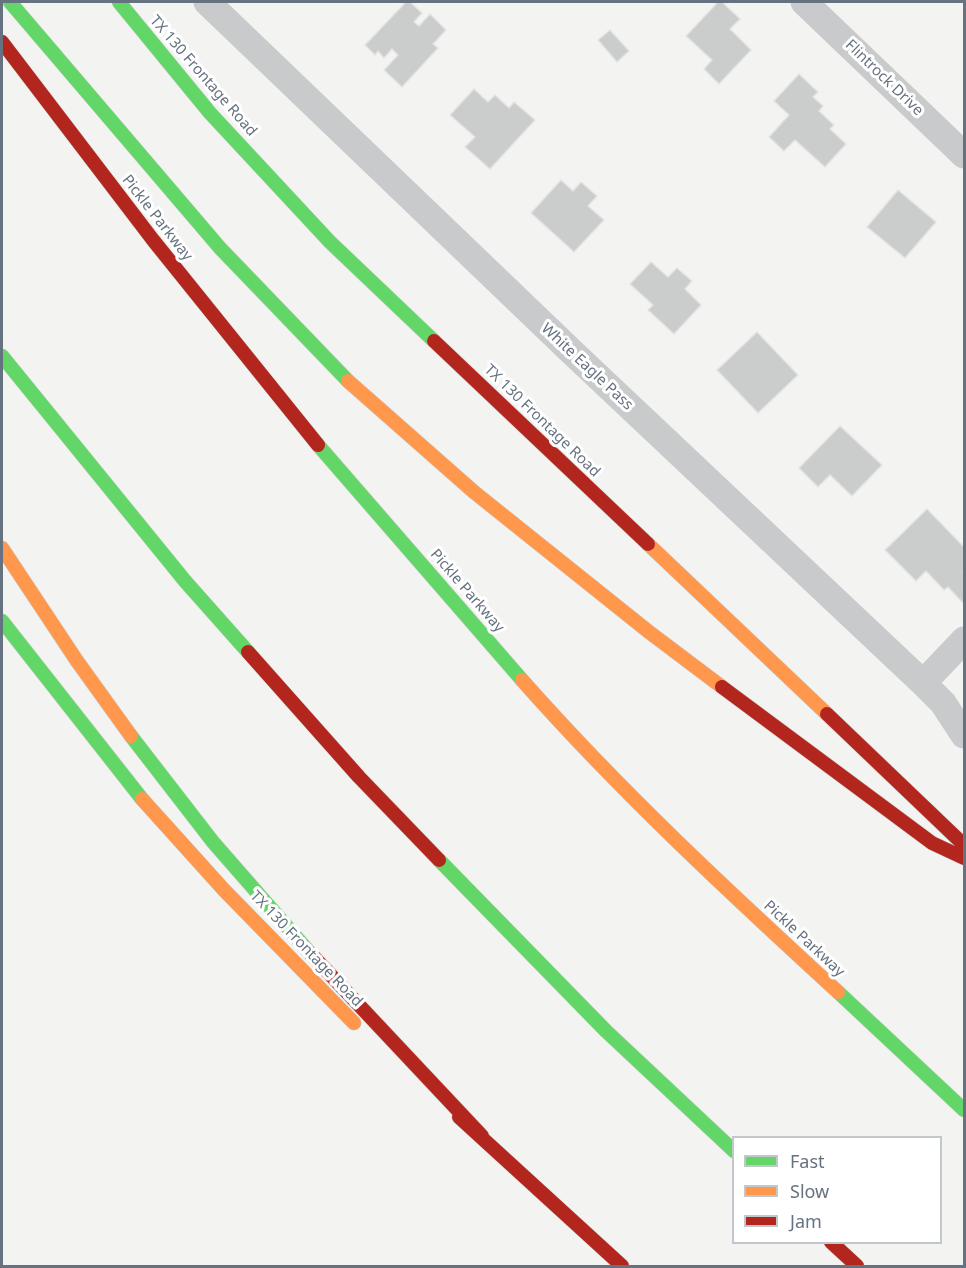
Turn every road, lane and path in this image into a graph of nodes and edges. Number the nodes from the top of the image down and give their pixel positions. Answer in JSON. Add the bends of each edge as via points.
{"nodes":[{"id":1,"x":10,"y":2,"type":"edge"},
{"id":2,"x":118,"y":2,"type":"edge"},
{"id":3,"x":207,"y":2,"type":"edge"},
{"id":4,"x":804,"y":2,"type":"edge"},
{"id":5,"x":2,"y":42,"type":"edge"},
{"id":6,"x":964,"y":155,"type":"edge"},
{"id":7,"x":2,"y":356,"type":"edge"},
{"id":8,"x":2,"y":548,"type":"edge"},
{"id":9,"x":2,"y":621,"type":"edge"},
{"id":10,"x":964,"y":640,"type":"edge"},
{"id":11,"x":922,"y":683,"type":"junction"},
{"id":12,"x":964,"y":735,"type":"edge"},
{"id":13,"x":964,"y":845,"type":"edge"},
{"id":14,"x":964,"y":858,"type":"edge"},
{"id":15,"x":363,"y":1031,"type":"dead end"},
{"id":16,"x":388,"y":1056,"type":"dead end"},
{"id":17,"x":964,"y":1110,"type":"edge"},
{"id":18,"x":482,"y":1136,"type":"junction"},
{"id":19,"x":732,"y":1149,"type":"edge"},
{"id":20,"x":833,"y":1244,"type":"edge"},
{"id":21,"x":622,"y":1266,"type":"edge"},
{"id":22,"x":857,"y":1266,"type":"edge"}],
"edges":[{"from":1,"to":14,"type":"main road","via":[[220,248],[344,376],[474,492],[649,632],[932,843]]},
{"from":2,"to":13,"type":"main road","name":"TX 130 Frontage Road","via":[[210,112],[330,242]]},
{"from":3,"to":11,"type":"street","name":"White Eagle Pass"},
{"from":4,"to":6,"type":"street","name":"Flintrock Drive"},
{"from":5,"to":17,"type":"main road","name":"Pickle Parkway","via":[[153,240],[312,438],[534,693],[694,857]]},
{"from":7,"to":19,"type":"main road","via":[[185,581],[359,777],[606,1031]]},
{"from":8,"to":18,"type":"main road","via":[[107,704],[214,843],[337,984]]},
{"from":9,"to":15,"type":"main road","name":"TX 130 Frontage Road","via":[[97,745],[183,846]]},
{"from":10,"to":11,"type":"street"},
{"from":11,"to":12,"type":"street","name":"White Eagle Pass","via":[[943,703]]},
{"from":16,"to":18,"type":"main road"},
{"from":18,"to":21,"type":"main road"},
{"from":20,"to":22,"type":"main road"}]}
